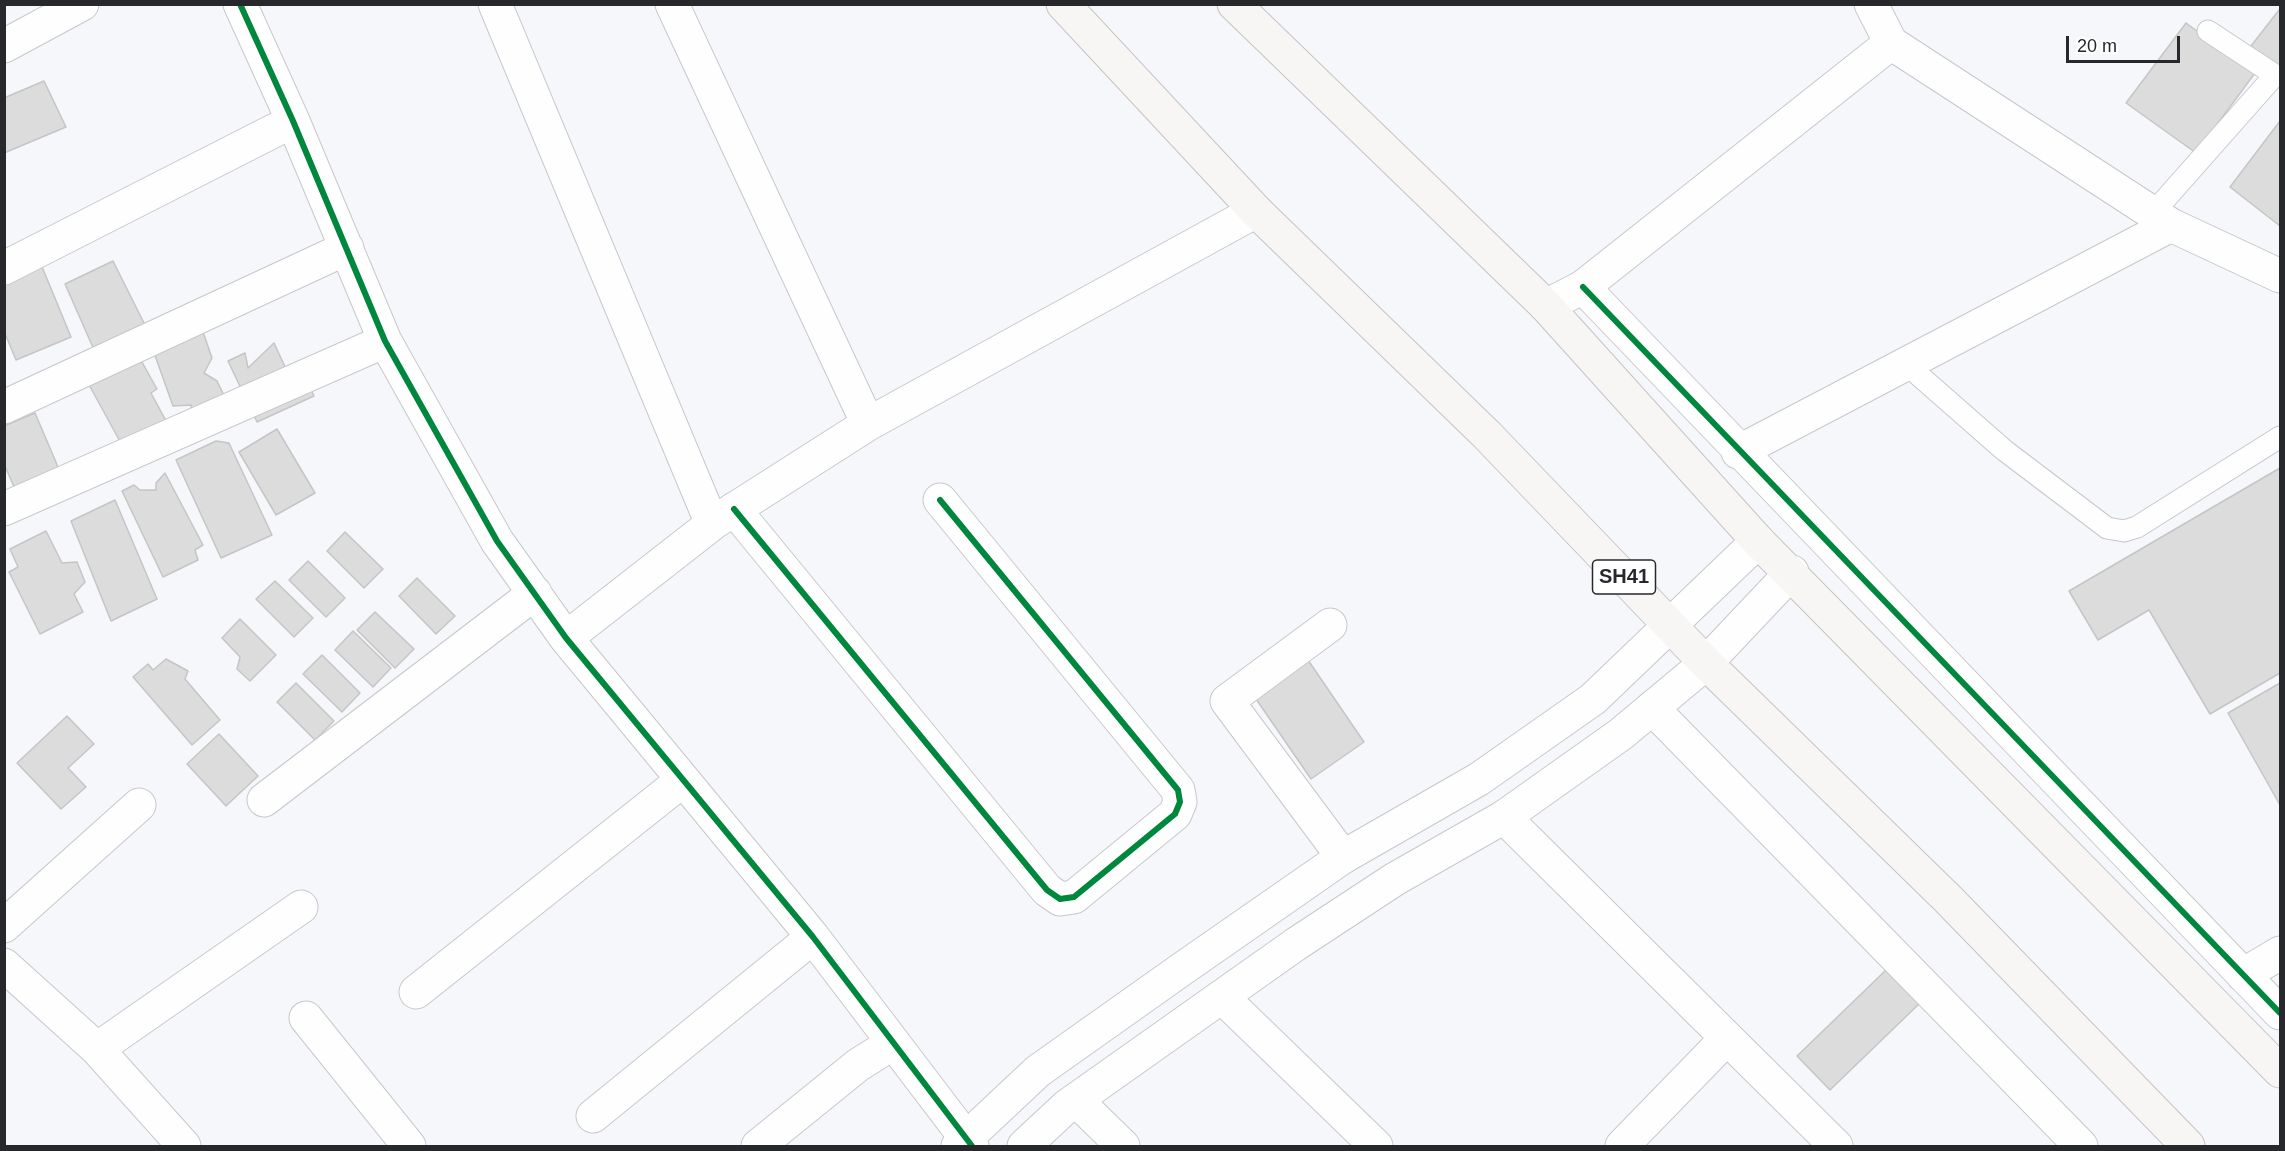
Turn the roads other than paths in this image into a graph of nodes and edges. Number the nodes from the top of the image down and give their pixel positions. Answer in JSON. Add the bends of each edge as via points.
{"nodes":[{"id":1,"x":82,"y":4,"type":"edge"},
{"id":2,"x":240,"y":4,"type":"edge"},
{"id":3,"x":495,"y":4,"type":"edge"},
{"id":4,"x":672,"y":4,"type":"edge"},
{"id":5,"x":1063,"y":4,"type":"edge"},
{"id":6,"x":1234,"y":4,"type":"edge"},
{"id":7,"x":1871,"y":4,"type":"edge"},
{"id":8,"x":2208,"y":31,"type":"dead end"},
{"id":9,"x":1891,"y":43,"type":"junction"},
{"id":10,"x":4,"y":46,"type":"edge"},
{"id":11,"x":2278,"y":78,"type":"edge"},
{"id":12,"x":293,"y":121,"type":"junction"},
{"id":13,"x":1256,"y":211,"type":"junction"},
{"id":14,"x":2162,"y":219,"type":"junction"},
{"id":15,"x":347,"y":248,"type":"junction"},
{"id":16,"x":4,"y":268,"type":"edge"},
{"id":17,"x":2280,"y":276,"type":"edge"},
{"id":18,"x":1583,"y":287,"type":"junction"},
{"id":19,"x":1546,"y":306,"type":"junction"},
{"id":20,"x":385,"y":341,"type":"junction"},
{"id":21,"x":1906,"y":364,"type":"junction"},
{"id":22,"x":4,"y":407,"type":"edge"},
{"id":23,"x":868,"y":424,"type":"junction"},
{"id":24,"x":2280,"y":436,"type":"edge"},
{"id":25,"x":1738,"y":452,"type":"junction"},
{"id":26,"x":940,"y":500,"type":"dead end"},
{"id":27,"x":4,"y":509,"type":"edge"},
{"id":28,"x":723,"y":517,"type":"junction"},
{"id":29,"x":1758,"y":541,"type":"junction"},
{"id":30,"x":1792,"y":572,"type":"junction"},
{"id":31,"x":535,"y":593,"type":"junction"},
{"id":32,"x":1330,"y":625,"type":"dead end"},
{"id":33,"x":1671,"y":627,"type":"junction"},
{"id":34,"x":566,"y":638,"type":"junction"},
{"id":35,"x":1706,"y":663,"type":"junction"},
{"id":36,"x":1652,"y":708,"type":"junction"},
{"id":37,"x":683,"y":780,"type":"junction"},
{"id":38,"x":264,"y":800,"type":"dead end"},
{"id":39,"x":139,"y":804,"type":"dead end"},
{"id":40,"x":1504,"y":817,"type":"junction"},
{"id":41,"x":1343,"y":857,"type":"junction"},
{"id":42,"x":301,"y":907,"type":"dead end"},
{"id":43,"x":4,"y":926,"type":"edge"},
{"id":44,"x":813,"y":937,"type":"junction"},
{"id":45,"x":2280,"y":953,"type":"edge"},
{"id":46,"x":4,"y":965,"type":"edge"},
{"id":47,"x":2243,"y":975,"type":"junction"},
{"id":48,"x":416,"y":992,"type":"dead end"},
{"id":49,"x":1222,"y":997,"type":"junction"},
{"id":50,"x":2280,"y":1012,"type":"edge"},
{"id":51,"x":306,"y":1017,"type":"dead end"},
{"id":52,"x":1726,"y":1038,"type":"junction"},
{"id":53,"x":893,"y":1043,"type":"junction"},
{"id":54,"x":97,"y":1049,"type":"junction"},
{"id":55,"x":2280,"y":1071,"type":"edge"},
{"id":56,"x":1076,"y":1100,"type":"junction"},
{"id":57,"x":593,"y":1116,"type":"dead end"},
{"id":58,"x":966,"y":1144,"type":"edge"},
{"id":59,"x":184,"y":1146,"type":"edge"},
{"id":60,"x":409,"y":1146,"type":"edge"},
{"id":61,"x":758,"y":1146,"type":"edge"},
{"id":62,"x":1024,"y":1146,"type":"edge"},
{"id":63,"x":1123,"y":1146,"type":"edge"},
{"id":64,"x":1376,"y":1146,"type":"edge"},
{"id":65,"x":1622,"y":1146,"type":"edge"},
{"id":66,"x":1836,"y":1146,"type":"edge"},
{"id":67,"x":2081,"y":1146,"type":"edge"},
{"id":68,"x":2188,"y":1146,"type":"edge"}],
"edges":[{"from":1,"to":10,"type":"street"},
{"from":2,"to":12,"type":"street"},
{"from":3,"to":28,"type":"street"},
{"from":4,"to":23,"type":"street"},
{"from":5,"to":13,"type":"main road","number":"SH41"},
{"from":6,"to":19,"type":"main road"},
{"from":7,"to":9,"type":"street"},
{"from":8,"to":11,"type":"lane"},
{"from":9,"to":14,"type":"street"},
{"from":9,"to":18,"type":"street"},
{"from":11,"to":14,"type":"lane"},
{"from":12,"to":15,"type":"street"},
{"from":12,"to":16,"type":"street"},
{"from":13,"to":23,"type":"street"},
{"from":13,"to":33,"type":"main road","number":"SH41","via":[[1487,435]]},
{"from":14,"to":17,"type":"street"},
{"from":14,"to":21,"type":"street"},
{"from":15,"to":20,"type":"street"},
{"from":15,"to":22,"type":"street"},
{"from":18,"to":19,"type":"street"},
{"from":18,"to":25,"type":"street"},
{"from":19,"to":29,"type":"main road"},
{"from":20,"to":27,"type":"street"},
{"from":20,"to":31,"type":"street","via":[[497,541]]},
{"from":21,"to":24,"type":"lane","via":[[2004,450],[2107,528],[2124,531],[2137,527]]},
{"from":21,"to":25,"type":"street"},
{"from":23,"to":28,"type":"street"},
{"from":25,"to":47,"type":"street","via":[[2007,726]]},
{"from":26,"to":28,"type":"street","via":[[1178,790],[1180,802],[1175,814],[1074,897],[1060,899],[1047,890]]},
{"from":28,"to":34,"type":"street"},
{"from":29,"to":30,"type":"main road"},
{"from":29,"to":33,"type":"street"},
{"from":30,"to":35,"type":"street"},
{"from":30,"to":55,"type":"main road"},
{"from":31,"to":34,"type":"street"},
{"from":31,"to":38,"type":"street"},
{"from":32,"to":41,"type":"street","via":[[1227,701]]},
{"from":33,"to":35,"type":"main road","number":"SH41"},
{"from":33,"to":41,"type":"street","via":[[1593,699],[1489,772]]},
{"from":34,"to":37,"type":"street"},
{"from":35,"to":36,"type":"street"},
{"from":35,"to":68,"type":"main road","number":"SH41","via":[[1948,899]]},
{"from":36,"to":40,"type":"street"},
{"from":36,"to":67,"type":"street"},
{"from":37,"to":44,"type":"street"},
{"from":37,"to":48,"type":"street"},
{"from":39,"to":43,"type":"street"},
{"from":40,"to":49,"type":"street","via":[[1395,879]]},
{"from":40,"to":52,"type":"street"},
{"from":41,"to":58,"type":"street","via":[[1038,1071]]},
{"from":42,"to":54,"type":"street"},
{"from":44,"to":53,"type":"street"},
{"from":44,"to":57,"type":"street"},
{"from":45,"to":47,"type":"street"},
{"from":46,"to":54,"type":"street"},
{"from":47,"to":50,"type":"street"},
{"from":49,"to":56,"type":"street"},
{"from":49,"to":64,"type":"street"},
{"from":51,"to":60,"type":"street"},
{"from":52,"to":65,"type":"street"},
{"from":52,"to":66,"type":"street"},
{"from":53,"to":58,"type":"street"},
{"from":53,"to":61,"type":"street","via":[[858,1065]]},
{"from":54,"to":59,"type":"street"},
{"from":56,"to":62,"type":"street"},
{"from":56,"to":63,"type":"street"}]}
